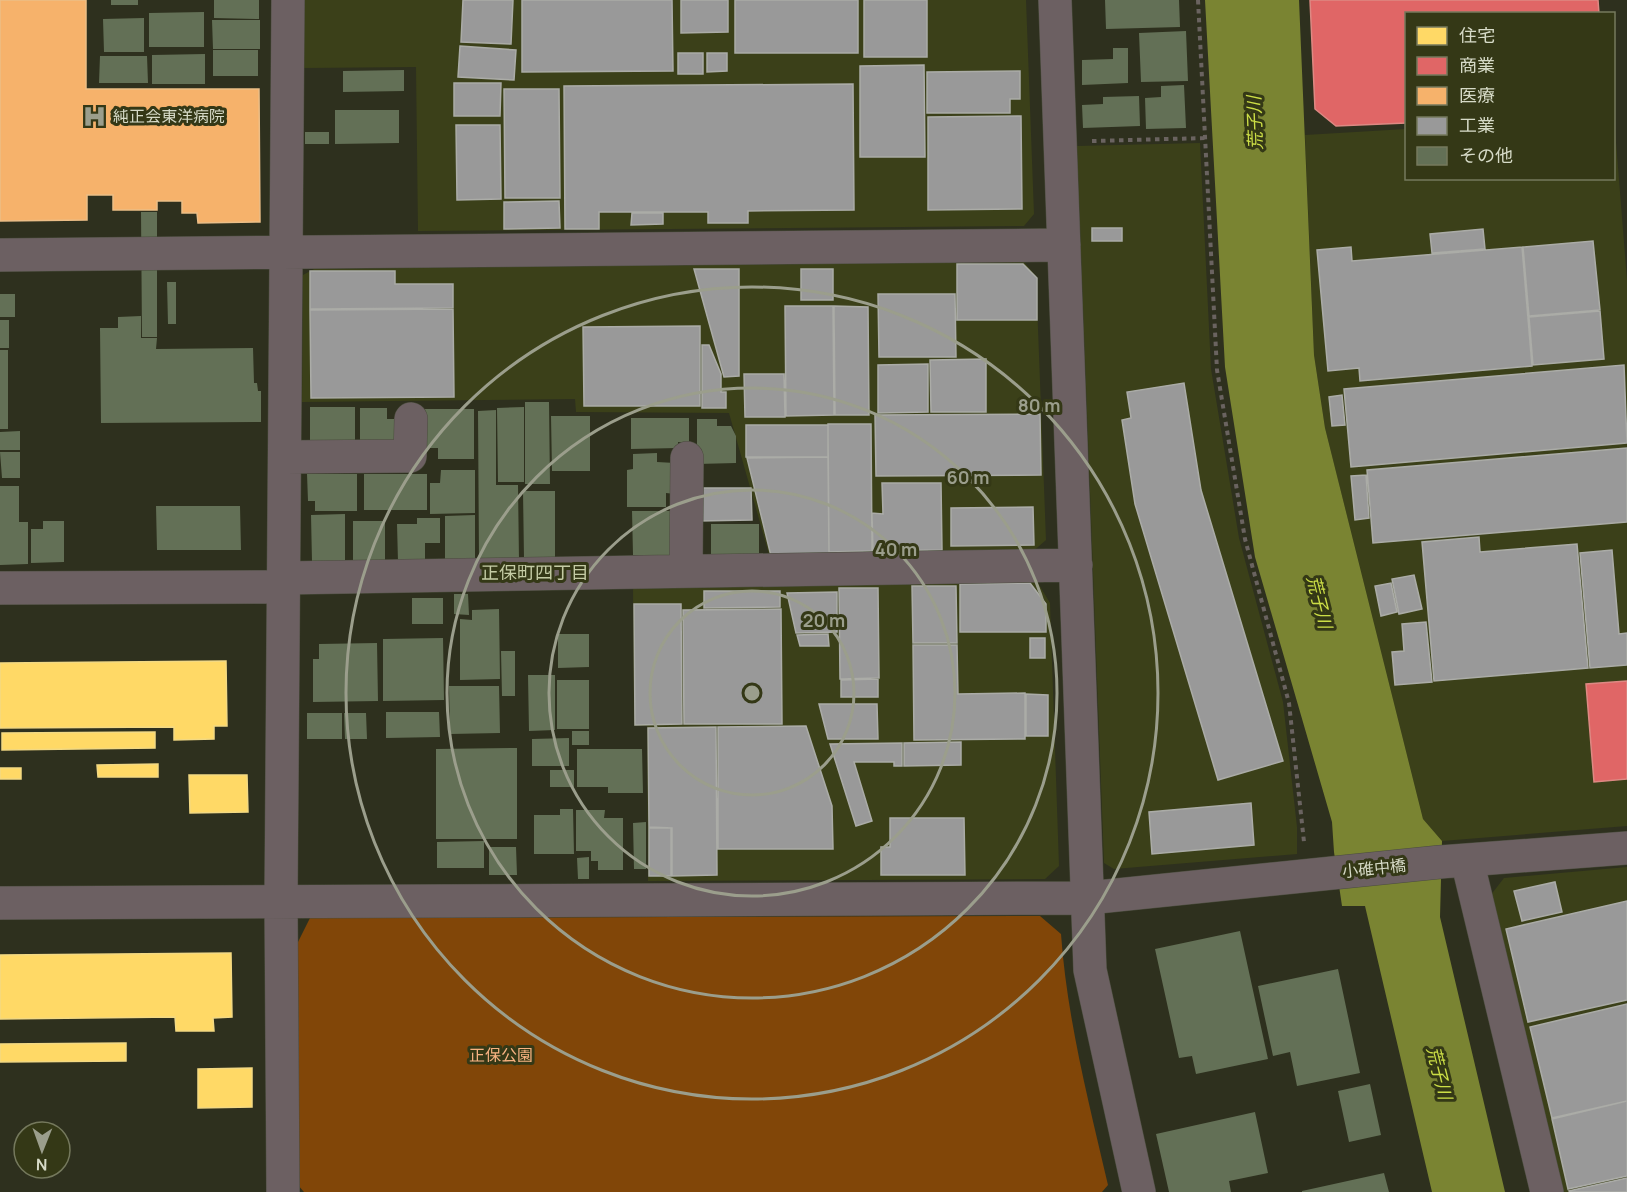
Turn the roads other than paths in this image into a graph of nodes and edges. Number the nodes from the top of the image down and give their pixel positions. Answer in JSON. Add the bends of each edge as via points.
{"nodes":[{"id":1,"x":288,"y":0,"type":"edge"},
{"id":2,"x":1056,"y":0,"type":"edge"},
{"id":3,"x":1064,"y":245,"type":"junction"},
{"id":4,"x":287,"y":252,"type":"junction"},
{"id":5,"x":0,"y":255,"type":"edge"},
{"id":6,"x":411,"y":419,"type":"dead end"},
{"id":7,"x":285,"y":457,"type":"junction"},
{"id":8,"x":687,"y":458,"type":"dead end"},
{"id":9,"x":1076,"y":565,"type":"junction"},
{"id":10,"x":686,"y":571,"type":"junction"},
{"id":11,"x":284,"y":582,"type":"junction"},
{"id":12,"x":0,"y":588,"type":"edge"},
{"id":13,"x":1627,"y":848,"type":"edge"},
{"id":14,"x":1453,"y":861,"type":"junction"},
{"id":15,"x":1088,"y":898,"type":"junction"},
{"id":16,"x":281,"y":901,"type":"junction"},
{"id":17,"x":0,"y":903,"type":"edge"},
{"id":18,"x":284,"y":1192,"type":"edge"},
{"id":19,"x":1139,"y":1192,"type":"edge"},
{"id":20,"x":1547,"y":1192,"type":"edge"}],
"edges":[{"from":1,"to":4,"type":"street"},
{"from":2,"to":3,"type":"street"},
{"from":3,"to":4,"type":"street"},
{"from":3,"to":9,"type":"street"},
{"from":4,"to":5,"type":"street"},
{"from":4,"to":7,"type":"street"},
{"from":6,"to":7,"type":"street","via":[[410,456]]},
{"from":7,"to":11,"type":"street"},
{"from":8,"to":10,"type":"street"},
{"from":9,"to":10,"type":"street"},
{"from":9,"to":15,"type":"street"},
{"from":10,"to":11,"type":"street"},
{"from":11,"to":12,"type":"street"},
{"from":11,"to":16,"type":"street"},
{"from":13,"to":14,"type":"street","name":"小碓中橋"},
{"from":14,"to":15,"type":"street","name":"小碓中橋"},
{"from":14,"to":20,"type":"street"},
{"from":15,"to":16,"type":"street","name":"小碓中橋"},
{"from":15,"to":19,"type":"street","via":[[1090,970]]},
{"from":16,"to":17,"type":"street","name":"小碓中橋"},
{"from":16,"to":18,"type":"street"}]}
